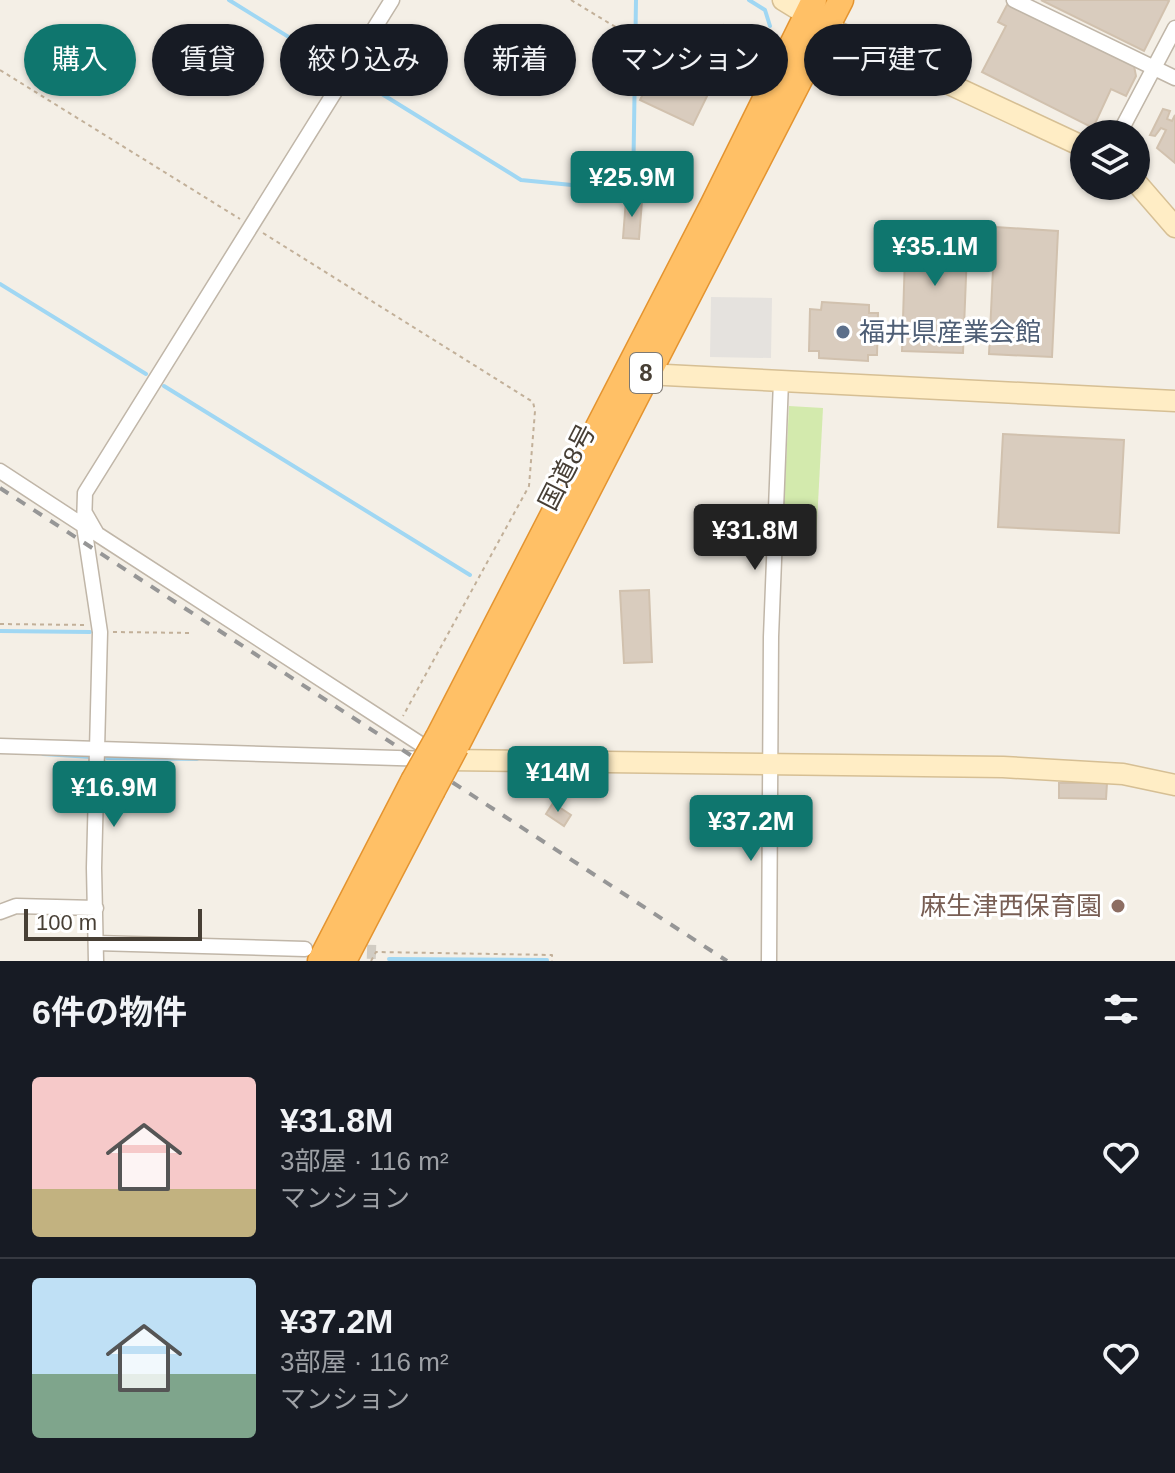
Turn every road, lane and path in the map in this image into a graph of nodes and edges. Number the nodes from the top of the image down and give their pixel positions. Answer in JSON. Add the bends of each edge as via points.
{"nodes":[{"id":1,"x":392,"y":0,"type":"edge"},
{"id":2,"x":571,"y":0,"type":"edge"},
{"id":3,"x":783,"y":0,"type":"edge"},
{"id":4,"x":841,"y":0,"type":"edge"},
{"id":5,"x":1014,"y":0,"type":"edge"},
{"id":6,"x":816,"y":14,"type":"edge"},
{"id":7,"x":611,"y":24,"type":"edge"},
{"id":8,"x":1175,"y":28,"type":"edge"},
{"id":9,"x":1154,"y":68,"type":"junction"},
{"id":10,"x":0,"y":70,"type":"edge"},
{"id":11,"x":1175,"y":78,"type":"edge"},
{"id":12,"x":1126,"y":120,"type":"edge"},
{"id":13,"x":1070,"y":140,"type":"edge"},
{"id":14,"x":1150,"y":196,"type":"edge"},
{"id":15,"x":1173,"y":219,"type":"edge"},
{"id":16,"x":250,"y":226,"type":"junction"},
{"id":17,"x":646,"y":374,"type":"junction"},
{"id":18,"x":781,"y":381,"type":"junction"},
{"id":19,"x":1175,"y":401,"type":"edge"},
{"id":20,"x":0,"y":471,"type":"edge"},
{"id":21,"x":84,"y":519,"type":"junction"},
{"id":22,"x":0,"y":624,"type":"edge"},
{"id":23,"x":99,"y":628,"type":"junction"},
{"id":24,"x":193,"y":633,"type":"dead end"},
{"id":25,"x":397,"y":728,"type":"junction"},
{"id":26,"x":0,"y":746,"type":"edge"},
{"id":27,"x":447,"y":748,"type":"junction"},
{"id":28,"x":98,"y":752,"type":"junction"},
{"id":29,"x":770,"y":765,"type":"junction"},
{"id":30,"x":1175,"y":785,"type":"edge"},
{"id":31,"x":422,"y":786,"type":"junction"},
{"id":32,"x":96,"y":908,"type":"junction"},
{"id":33,"x":0,"y":912,"type":"edge"},
{"id":34,"x":96,"y":943,"type":"junction"},
{"id":35,"x":312,"y":955,"type":"edge"},
{"id":36,"x":96,"y":961,"type":"edge"},
{"id":37,"x":344,"y":961,"type":"edge"},
{"id":38,"x":371,"y":961,"type":"edge"},
{"id":39,"x":552,"y":961,"type":"edge"},
{"id":40,"x":769,"y":961,"type":"edge"}],
"edges":[{"from":1,"to":16,"type":"street"},
{"from":2,"to":7,"type":"path"},
{"from":3,"to":6,"type":"street"},
{"from":4,"to":6,"type":"highway","name":"国道8号","number":"8"},
{"from":5,"to":9,"type":"street"},
{"from":6,"to":13,"type":"street"},
{"from":6,"to":17,"type":"highway","name":"国道8号","number":"8"},
{"from":6,"to":27,"type":"highway","name":"国道8号","number":"8","via":[[713,204]]},
{"from":8,"to":9,"type":"street"},
{"from":9,"to":11,"type":"street"},
{"from":9,"to":12,"type":"street"},
{"from":10,"to":16,"type":"path"},
{"from":14,"to":15,"type":"street"},
{"from":16,"to":21,"type":"street","via":[[85,493]]},
{"from":16,"to":25,"type":"path","via":[[533,402],[529,486]]},
{"from":17,"to":18,"type":"street"},
{"from":17,"to":27,"type":"highway","name":"国道8号","number":"8"},
{"from":18,"to":19,"type":"street"},
{"from":18,"to":29,"type":"street"},
{"from":20,"to":21,"type":"street"},
{"from":21,"to":23,"type":"street"},
{"from":21,"to":25,"type":"street","via":[[97,534]]},
{"from":22,"to":23,"type":"path"},
{"from":23,"to":24,"type":"path"},
{"from":23,"to":28,"type":"street"},
{"from":25,"to":27,"type":"street"},
{"from":26,"to":28,"type":"street"},
{"from":27,"to":28,"type":"street"},
{"from":27,"to":29,"type":"street"},
{"from":27,"to":31,"type":"highway","name":"国道8号","number":"8","bridge":true},
{"from":28,"to":32,"type":"street"},
{"from":29,"to":30,"type":"street","via":[[1003,767],[1123,774]]},
{"from":29,"to":40,"type":"street"},
{"from":31,"to":35,"type":"highway","name":"国道8号","number":"8"},
{"from":31,"to":37,"type":"highway","name":"国道8号","number":"8"},
{"from":32,"to":33,"type":"street","via":[[16,906]]},
{"from":32,"to":34,"type":"street"},
{"from":34,"to":35,"type":"street"},
{"from":34,"to":36,"type":"street"},
{"from":38,"to":39,"type":"path","via":[[376,952],[552,955]]}]}
